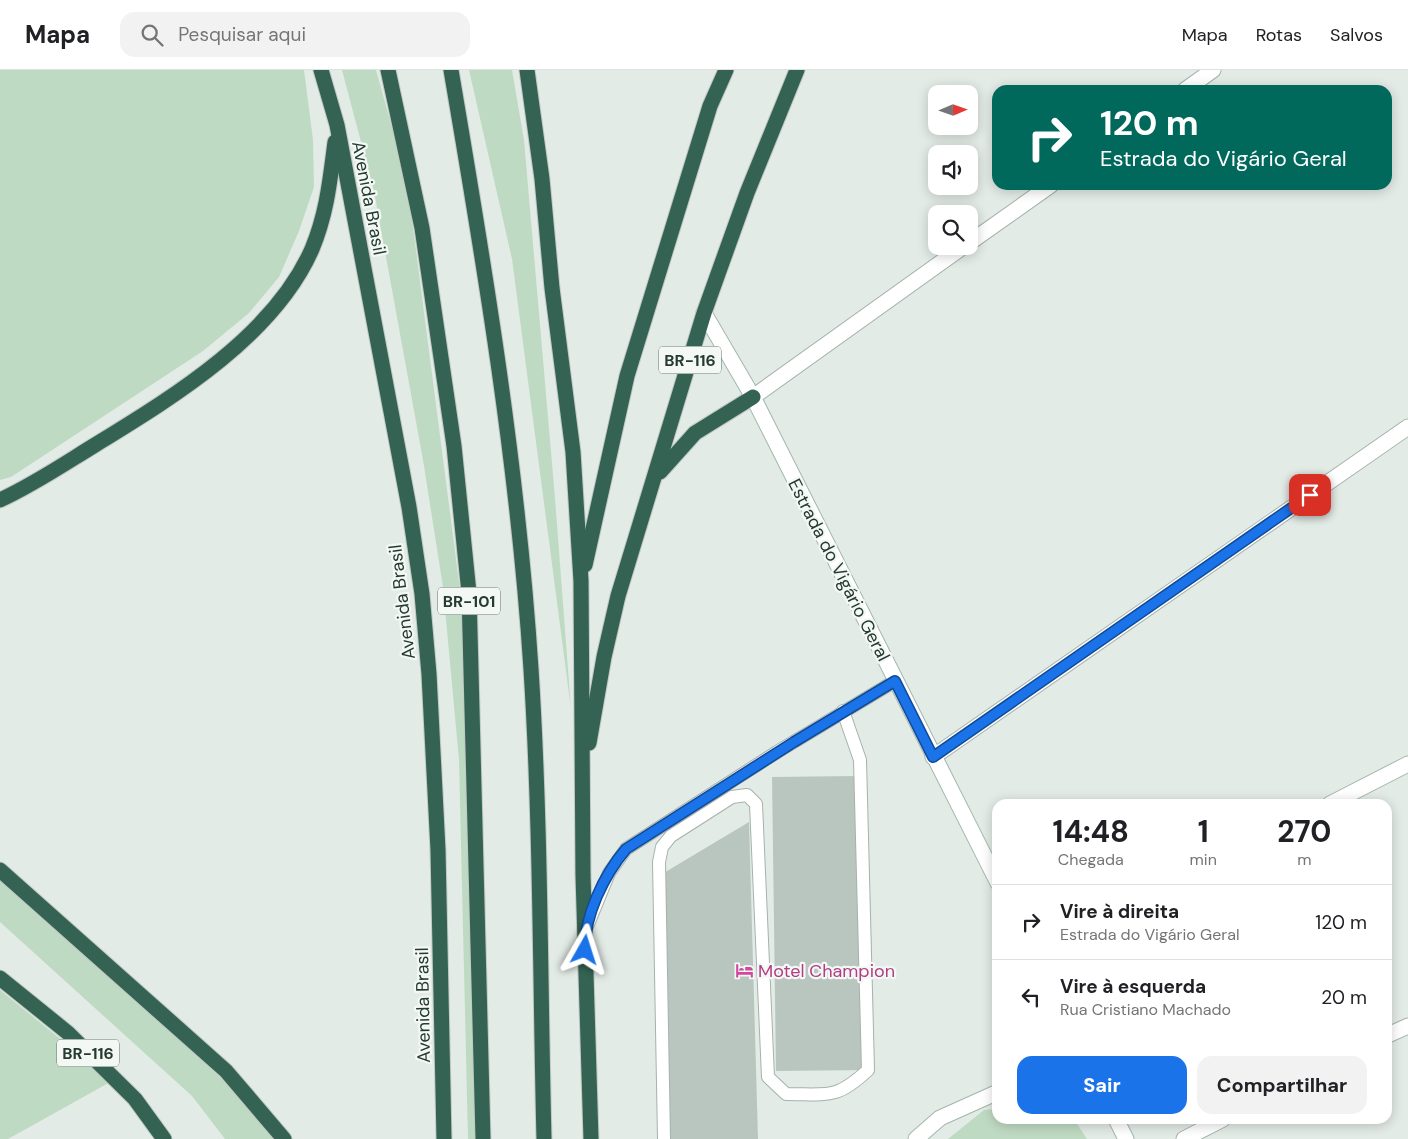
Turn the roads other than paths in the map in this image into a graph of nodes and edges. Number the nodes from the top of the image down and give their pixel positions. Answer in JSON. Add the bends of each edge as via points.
{"nodes":[{"id":1,"x":321,"y":70,"type":"edge"},
{"id":2,"x":388,"y":70,"type":"edge"},
{"id":3,"x":451,"y":70,"type":"edge"},
{"id":4,"x":527,"y":70,"type":"edge"},
{"id":5,"x":726,"y":70,"type":"edge"},
{"id":6,"x":797,"y":70,"type":"edge"},
{"id":7,"x":1213,"y":70,"type":"edge"},
{"id":8,"x":1192,"y":85,"type":"edge"},
{"id":9,"x":336,"y":125,"type":"junction"},
{"id":10,"x":1044,"y":190,"type":"edge"},
{"id":11,"x":978,"y":237,"type":"edge"},
{"id":12,"x":951,"y":255,"type":"edge"},
{"id":13,"x":704,"y":313,"type":"junction"},
{"id":14,"x":752,"y":396,"type":"junction"},
{"id":15,"x":1408,"y":427,"type":"edge"},
{"id":16,"x":654,"y":478,"type":"junction"},
{"id":17,"x":0,"y":500,"type":"edge"},
{"id":18,"x":582,"y":581,"type":"junction"},
{"id":19,"x":895,"y":681,"type":"junction"},
{"id":20,"x":843,"y":711,"type":"junction"},
{"id":21,"x":933,"y":757,"type":"junction"},
{"id":22,"x":1408,"y":764,"type":"edge"},
{"id":23,"x":582,"y":785,"type":"junction"},
{"id":24,"x":1340,"y":799,"type":"edge"},
{"id":25,"x":0,"y":870,"type":"edge"},
{"id":26,"x":992,"y":871,"type":"edge"},
{"id":27,"x":584,"y":934,"type":"junction"},
{"id":28,"x":0,"y":978,"type":"edge"},
{"id":29,"x":1408,"y":1026,"type":"edge"},
{"id":30,"x":1392,"y":1033,"type":"edge"},
{"id":31,"x":992,"y":1095,"type":"edge"},
{"id":32,"x":1118,"y":1124,"type":"edge"},
{"id":33,"x":1213,"y":1124,"type":"edge"},
{"id":34,"x":164,"y":1139,"type":"edge"},
{"id":35,"x":284,"y":1139,"type":"edge"},
{"id":36,"x":444,"y":1139,"type":"edge"},
{"id":37,"x":483,"y":1139,"type":"edge"},
{"id":38,"x":544,"y":1139,"type":"edge"},
{"id":39,"x":591,"y":1139,"type":"edge"},
{"id":40,"x":664,"y":1139,"type":"edge"},
{"id":41,"x":916,"y":1139,"type":"edge"},
{"id":42,"x":1126,"y":1139,"type":"edge"},
{"id":43,"x":1184,"y":1139,"type":"edge"}],
"edges":[{"from":1,"to":9,"type":"highway","name":"Avenida Brasil","number":"BR-101"},
{"from":2,"to":37,"type":"highway","number":"BR-101","via":[[422,228],[454,446],[468,584]]},
{"from":3,"to":38,"type":"highway","number":"BR-101","via":[[485,270],[513,466],[521,550],[538,800]]},
{"from":4,"to":18,"type":"highway","via":[[573,452]]},
{"from":5,"to":18,"type":"highway","number":"BR-116","via":[[710,106],[627,376]]},
{"from":6,"to":13,"type":"highway","number":"BR-116"},
{"from":7,"to":8,"type":"street"},
{"from":9,"to":17,"type":"highway","via":[[328,205],[311,250],[281,302],[264,321],[220,359],[146,414],[22,490]]},
{"from":9,"to":36,"type":"highway","name":"Avenida Brasil","number":"BR-101","via":[[409,507],[422,594],[438,850]]},
{"from":10,"to":11,"type":"street"},
{"from":12,"to":14,"type":"street"},
{"from":13,"to":14,"type":"street","name":"Estrada do Vigário Geral"},
{"from":13,"to":16,"type":"highway","number":"BR-116"},
{"from":14,"to":16,"type":"highway","via":[[695,433]]},
{"from":14,"to":19,"type":"street","name":"Estrada do Vigário Geral"},
{"from":15,"to":21,"type":"street"},
{"from":16,"to":23,"type":"highway","number":"BR-116","via":[[618,596]]},
{"from":18,"to":23,"type":"highway"},
{"from":19,"to":20,"type":"lane"},
{"from":19,"to":21,"type":"street","name":"Estrada do Vigário Geral"},
{"from":20,"to":27,"type":"lane","via":[[626,849],[609,873]]},
{"from":20,"to":40,"type":"lane","via":[[860,760],[868,1070],[851,1086],[836,1094],[786,1094],[768,1077],[756,804],[747,795],[732,797],[671,836],[662,847],[659,862]]},
{"from":21,"to":26,"type":"street","name":"Estrada do Vigário Geral"},
{"from":22,"to":24,"type":"street"},
{"from":23,"to":27,"type":"highway"},
{"from":25,"to":35,"type":"highway","via":[[226,1071]]},
{"from":27,"to":39,"type":"highway"},
{"from":28,"to":34,"type":"highway","number":"BR-116","via":[[68,1033],[136,1099]]},
{"from":29,"to":30,"type":"street"},
{"from":31,"to":41,"type":"street","via":[[940,1118]]},
{"from":32,"to":42,"type":"street"},
{"from":33,"to":43,"type":"street"}]}
